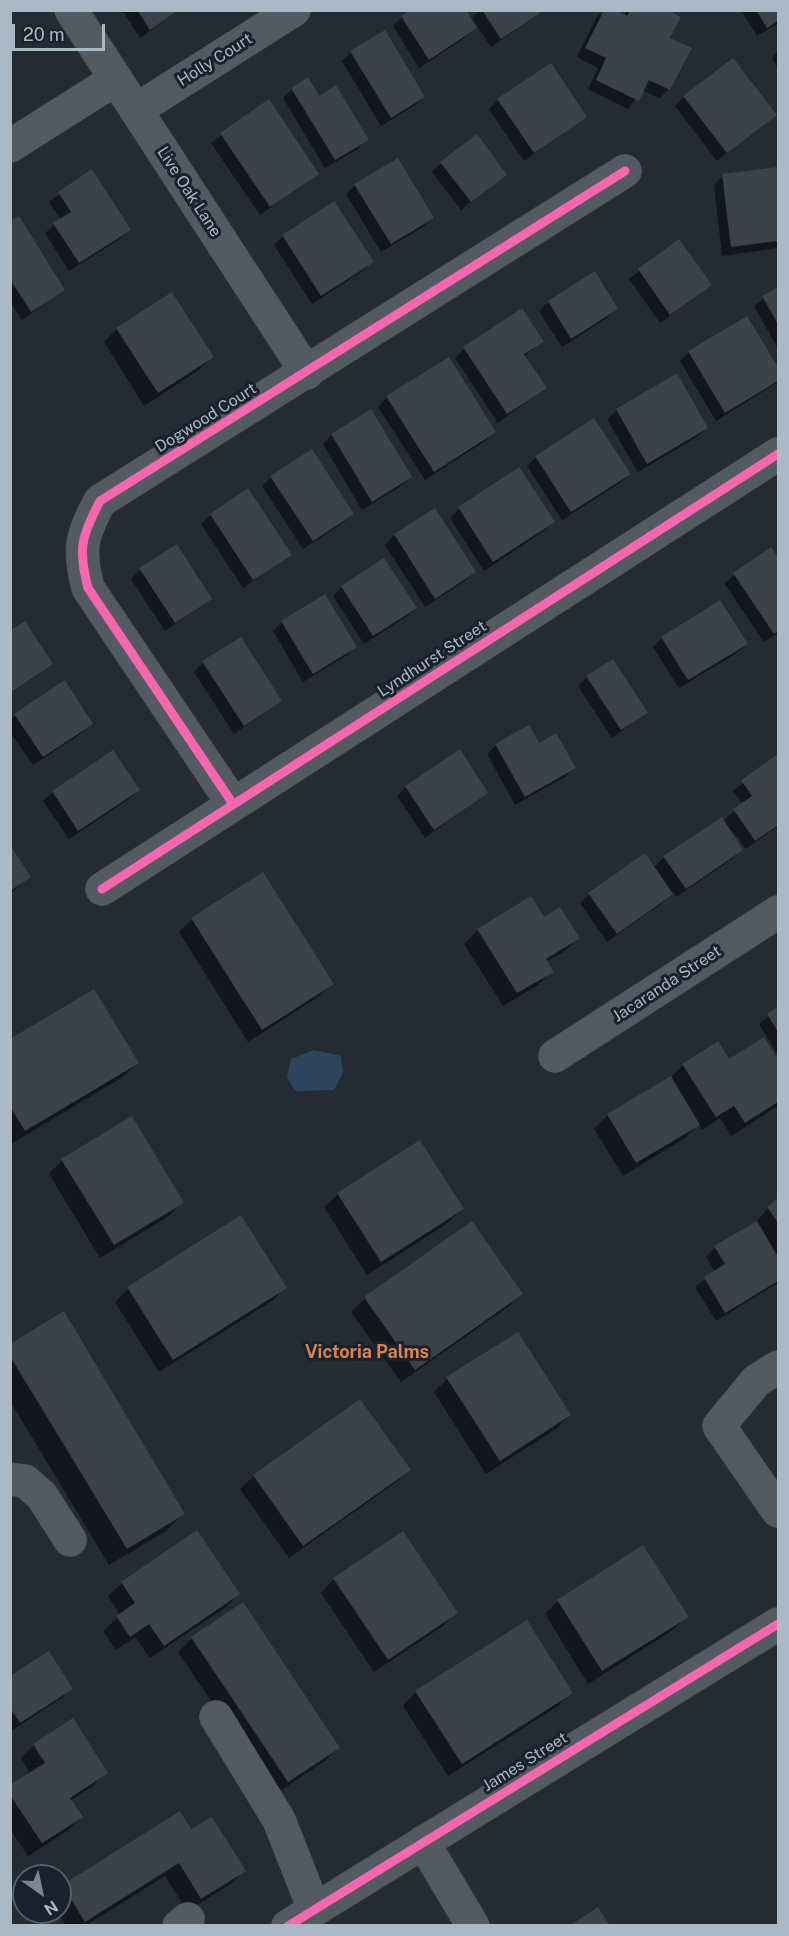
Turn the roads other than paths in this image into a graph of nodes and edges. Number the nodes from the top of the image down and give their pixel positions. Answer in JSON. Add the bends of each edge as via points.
{"nodes":[{"id":1,"x":71,"y":10,"type":"edge"},
{"id":2,"x":294,"y":10,"type":"edge"},
{"id":3,"x":116,"y":79,"type":"junction"},
{"id":4,"x":136,"y":110,"type":"junction"},
{"id":5,"x":10,"y":146,"type":"edge"},
{"id":6,"x":625,"y":171,"type":"dead end"},
{"id":7,"x":307,"y":373,"type":"junction"},
{"id":8,"x":778,"y":454,"type":"edge"},
{"id":9,"x":233,"y":804,"type":"junction"},
{"id":10,"x":102,"y":889,"type":"dead end"},
{"id":11,"x":778,"y":912,"type":"edge"},
{"id":12,"x":555,"y":1056,"type":"dead end"},
{"id":13,"x":767,"y":1374,"type":"edge"},
{"id":14,"x":10,"y":1479,"type":"edge"},
{"id":15,"x":778,"y":1511,"type":"edge"},
{"id":16,"x":70,"y":1540,"type":"dead end"},
{"id":17,"x":778,"y":1624,"type":"edge"},
{"id":18,"x":216,"y":1717,"type":"dead end"},
{"id":19,"x":423,"y":1842,"type":"junction"},
{"id":20,"x":301,"y":1918,"type":"edge"},
{"id":21,"x":473,"y":1926,"type":"edge"}],
"edges":[{"from":1,"to":3,"type":"street","name":"Live Oak Lane"},
{"from":2,"to":4,"type":"street","name":"Holly Court"},
{"from":3,"to":4,"type":"street","name":"Live Oak Lane"},
{"from":3,"to":5,"type":"street"},
{"from":4,"to":7,"type":"street","name":"Live Oak Lane"},
{"from":6,"to":7,"type":"street","name":"Dogwood Court"},
{"from":7,"to":9,"type":"street","name":"Dogwood Court","via":[[100,501],[87,524],[80,558],[88,588]]},
{"from":8,"to":9,"type":"street","name":"Lyndhurst Street"},
{"from":9,"to":10,"type":"street","name":"Lyndhurst Street"},
{"from":11,"to":12,"type":"street","name":"Jacaranda Street"},
{"from":13,"to":15,"type":"street","via":[[719,1426]]},
{"from":14,"to":16,"type":"street","via":[[25,1481],[42,1496]]},
{"from":17,"to":19,"type":"street","name":"James Street"},
{"from":18,"to":20,"type":"street","via":[[279,1820]]},
{"from":19,"to":20,"type":"street","name":"James Street"},
{"from":19,"to":21,"type":"street"}]}
